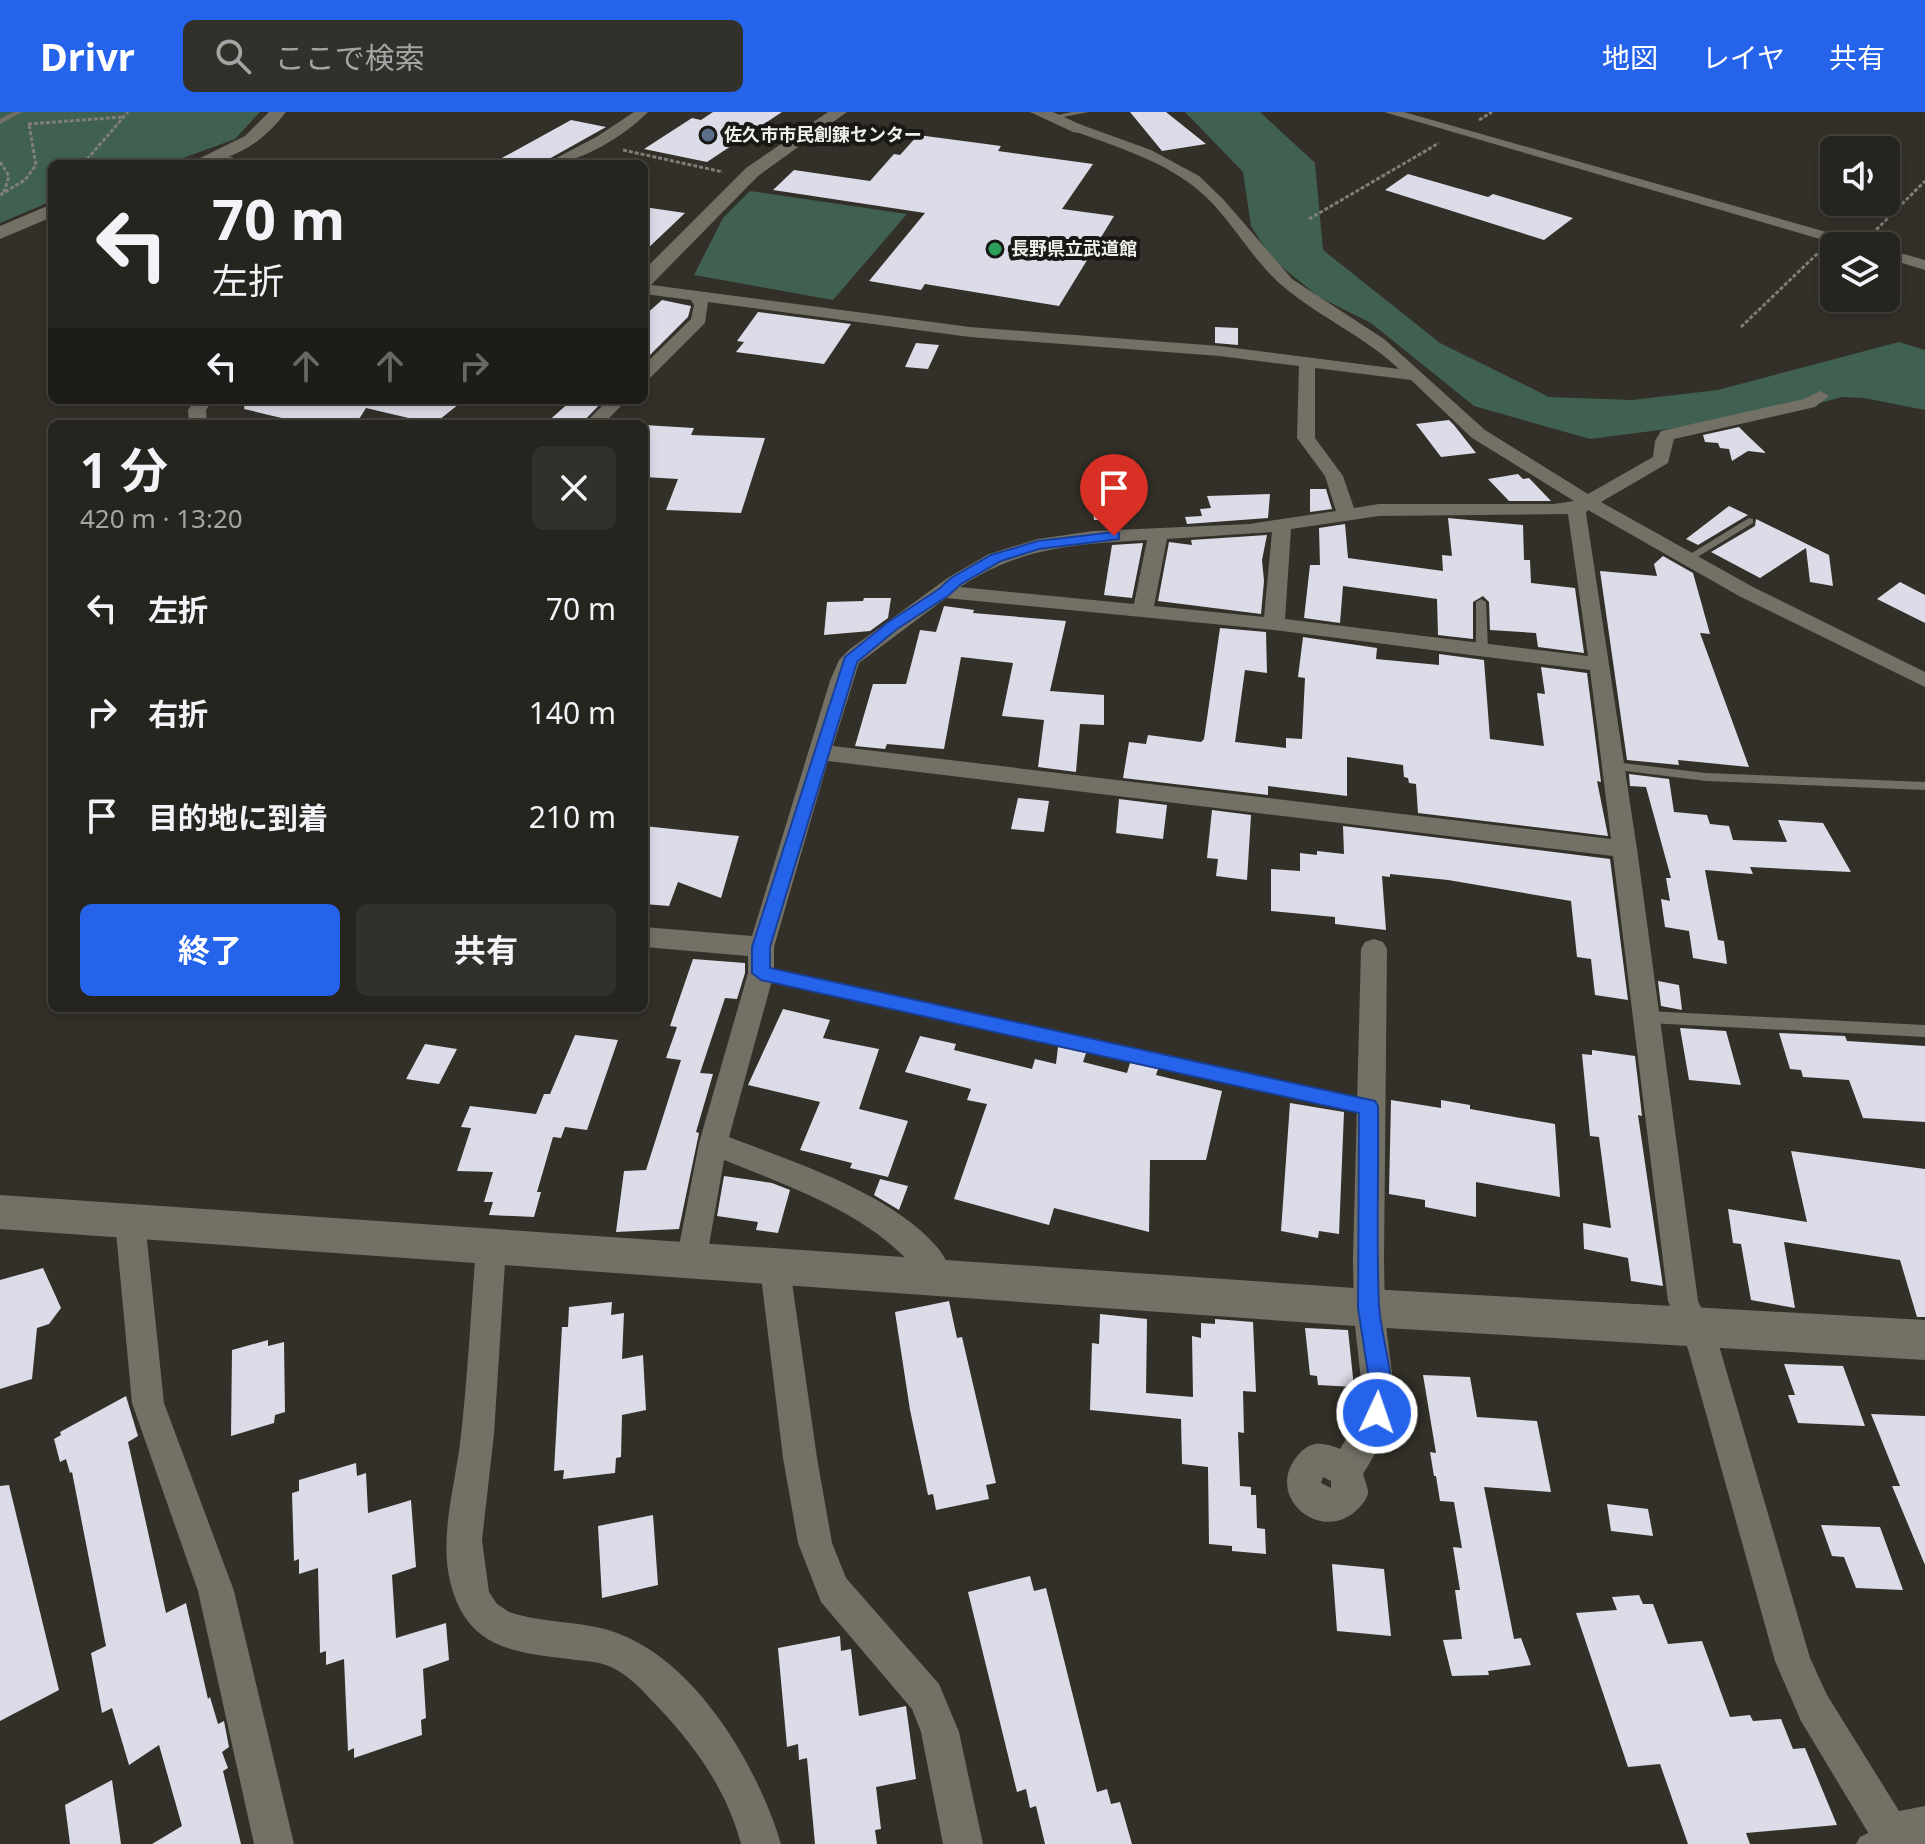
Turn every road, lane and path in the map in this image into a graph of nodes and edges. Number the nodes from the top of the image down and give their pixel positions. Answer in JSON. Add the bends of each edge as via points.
{"nodes":[{"id":1,"x":19,"y":112,"type":"edge"},
{"id":2,"x":128,"y":112,"type":"edge"},
{"id":3,"x":278,"y":112,"type":"edge"},
{"id":4,"x":642,"y":112,"type":"edge"},
{"id":5,"x":839,"y":112,"type":"edge"},
{"id":6,"x":1390,"y":112,"type":"edge"},
{"id":7,"x":1045,"y":115,"type":"edge"},
{"id":8,"x":123,"y":117,"type":"junction"},
{"id":9,"x":1082,"y":120,"type":"edge"},
{"id":10,"x":0,"y":122,"type":"edge"},
{"id":11,"x":30,"y":124,"type":"junction"},
{"id":12,"x":15,"y":125,"type":"dead end"},
{"id":13,"x":1459,"y":132,"type":"junction"},
{"id":14,"x":611,"y":148,"type":"dead end"},
{"id":15,"x":218,"y":157,"type":"junction"},
{"id":16,"x":86,"y":160,"type":"edge"},
{"id":17,"x":209,"y":160,"type":"edge"},
{"id":18,"x":227,"y":160,"type":"edge"},
{"id":19,"x":560,"y":160,"type":"edge"},
{"id":20,"x":0,"y":162,"type":"edge"},
{"id":21,"x":7,"y":170,"type":"junction"},
{"id":22,"x":0,"y":171,"type":"edge"},
{"id":23,"x":732,"y":173,"type":"dead end"},
{"id":24,"x":1925,"y":181,"type":"edge"},
{"id":25,"x":0,"y":189,"type":"edge"},
{"id":26,"x":3,"y":192,"type":"edge"},
{"id":27,"x":48,"y":212,"type":"edge"},
{"id":28,"x":1309,"y":219,"type":"dead end"},
{"id":29,"x":1875,"y":232,"type":"edge"},
{"id":30,"x":0,"y":233,"type":"edge"},
{"id":31,"x":1820,"y":234,"type":"edge"},
{"id":32,"x":1820,"y":251,"type":"edge"},
{"id":33,"x":1900,"y":257,"type":"edge"},
{"id":34,"x":1925,"y":265,"type":"edge"},
{"id":35,"x":648,"y":277,"type":"edge"},
{"id":36,"x":648,"y":290,"type":"edge"},
{"id":37,"x":697,"y":297,"type":"junction"},
{"id":38,"x":1741,"y":327,"type":"dead end"},
{"id":39,"x":1307,"y":362,"type":"junction"},
{"id":40,"x":648,"y":370,"type":"edge"},
{"id":41,"x":1416,"y":376,"type":"junction"},
{"id":42,"x":1820,"y":396,"type":"dead end"},
{"id":43,"x":614,"y":404,"type":"edge"},
{"id":44,"x":597,"y":420,"type":"edge"},
{"id":45,"x":1584,"y":504,"type":"junction"},
{"id":46,"x":1346,"y":514,"type":"junction"},
{"id":47,"x":1749,"y":521,"type":"dead end"},
{"id":48,"x":1282,"y":525,"type":"junction"},
{"id":49,"x":1158,"y":534,"type":"junction"},
{"id":50,"x":1687,"y":559,"type":"junction"},
{"id":51,"x":944,"y":592,"type":"junction"},
{"id":52,"x":1481,"y":602,"type":"dead end"},
{"id":53,"x":1143,"y":611,"type":"junction"},
{"id":54,"x":1274,"y":624,"type":"junction"},
{"id":55,"x":1482,"y":650,"type":"junction"},
{"id":56,"x":1600,"y":664,"type":"junction"},
{"id":57,"x":1925,"y":680,"type":"edge"},
{"id":58,"x":821,"y":752,"type":"junction"},
{"id":59,"x":1614,"y":766,"type":"junction"},
{"id":60,"x":1925,"y":786,"type":"edge"},
{"id":61,"x":1625,"y":849,"type":"junction"},
{"id":62,"x":648,"y":938,"type":"edge"},
{"id":63,"x":1374,"y":949,"type":"dead end"},
{"id":64,"x":761,"y":960,"type":"junction"},
{"id":65,"x":1647,"y":1017,"type":"junction"},
{"id":66,"x":1925,"y":1031,"type":"edge"},
{"id":67,"x":1368,"y":1106,"type":"junction"},
{"id":68,"x":713,"y":1143,"type":"junction"},
{"id":69,"x":0,"y":1212,"type":"edge"},
{"id":70,"x":130,"y":1221,"type":"junction"},
{"id":71,"x":491,"y":1247,"type":"junction"},
{"id":72,"x":691,"y":1262,"type":"junction"},
{"id":73,"x":775,"y":1268,"type":"junction"},
{"id":74,"x":940,"y":1280,"type":"junction"},
{"id":75,"x":1369,"y":1308,"type":"junction"},
{"id":76,"x":1693,"y":1324,"type":"junction"},
{"id":77,"x":1925,"y":1340,"type":"edge"},
{"id":78,"x":1345,"y":1470,"type":"dead end"},
{"id":79,"x":1925,"y":1825,"type":"edge"},
{"id":80,"x":1878,"y":1838,"type":"edge"},
{"id":81,"x":274,"y":1844,"type":"edge"},
{"id":82,"x":761,"y":1844,"type":"edge"},
{"id":83,"x":963,"y":1844,"type":"edge"}],
"edges":[{"from":1,"to":10,"type":"lane"},
{"from":2,"to":8,"type":"path"},
{"from":3,"to":15,"type":"street","via":[[251,140]]},
{"from":4,"to":19,"type":"street"},
{"from":5,"to":35,"type":"street","via":[[752,172]]},
{"from":6,"to":13,"type":"street"},
{"from":7,"to":9,"type":"street"},
{"from":8,"to":11,"type":"path"},
{"from":8,"to":16,"type":"path"},
{"from":9,"to":41,"type":"street","via":[[1197,181],[1288,283],[1375,340]]},
{"from":11,"to":12,"type":"path"},
{"from":11,"to":26,"type":"path","via":[[36,165],[25,180]]},
{"from":13,"to":28,"type":"path"},
{"from":13,"to":31,"type":"street"},
{"from":14,"to":23,"type":"path"},
{"from":15,"to":17,"type":"street"},
{"from":15,"to":18,"type":"street"},
{"from":20,"to":21,"type":"path"},
{"from":21,"to":22,"type":"path"},
{"from":21,"to":26,"type":"path"},
{"from":24,"to":29,"type":"path"},
{"from":25,"to":26,"type":"path"},
{"from":27,"to":30,"type":"street"},
{"from":32,"to":38,"type":"path"},
{"from":33,"to":34,"type":"street"},
{"from":36,"to":37,"type":"street"},
{"from":37,"to":39,"type":"street","via":[[1029,338]]},
{"from":37,"to":40,"type":"street","via":[[702,305],[699,320]]},
{"from":39,"to":41,"type":"street"},
{"from":39,"to":46,"type":"street","via":[[1306,438],[1334,476]]},
{"from":41,"to":45,"type":"street","via":[[1467,424]]},
{"from":42,"to":45,"type":"street","via":[[1809,403],[1667,435],[1662,459]]},
{"from":43,"to":44,"type":"street"},
{"from":45,"to":46,"type":"street","via":[[1554,510]]},
{"from":45,"to":50,"type":"street"},
{"from":45,"to":56,"type":"street","via":[[1577,513]]},
{"from":46,"to":48,"type":"street"},
{"from":47,"to":50,"type":"lane"},
{"from":48,"to":49,"type":"street"},
{"from":48,"to":54,"type":"street"},
{"from":49,"to":51,"type":"street","via":[[1083,538],[1023,549],[981,566]]},
{"from":49,"to":53,"type":"street"},
{"from":50,"to":57,"type":"street"},
{"from":51,"to":53,"type":"street"},
{"from":51,"to":58,"type":"street","via":[[850,660]]},
{"from":52,"to":55,"type":"lane"},
{"from":53,"to":54,"type":"street"},
{"from":54,"to":55,"type":"street"},
{"from":55,"to":56,"type":"street"},
{"from":56,"to":59,"type":"street"},
{"from":58,"to":61,"type":"street"},
{"from":58,"to":64,"type":"street"},
{"from":59,"to":60,"type":"lane","via":[[1706,777]]},
{"from":59,"to":61,"type":"street"},
{"from":61,"to":65,"type":"street"},
{"from":62,"to":64,"type":"street"},
{"from":63,"to":67,"type":"street"},
{"from":64,"to":67,"type":"lane"},
{"from":64,"to":68,"type":"street"},
{"from":65,"to":66,"type":"lane"},
{"from":65,"to":76,"type":"street","via":[[1683,1301]]},
{"from":67,"to":75,"type":"street"},
{"from":68,"to":72,"type":"street"},
{"from":68,"to":74,"type":"street","via":[[828,1189],[929,1255]]},
{"from":69,"to":70,"type":"street"},
{"from":70,"to":71,"type":"street"},
{"from":70,"to":81,"type":"street","via":[[148,1403],[216,1591]]},
{"from":71,"to":72,"type":"street"},
{"from":71,"to":82,"type":"street","via":[[465,1543],[474,1604],[499,1627],[613,1649],[642,1663],[705,1728],[734,1770]]},
{"from":72,"to":73,"type":"street"},
{"from":73,"to":74,"type":"street"},
{"from":73,"to":83,"type":"street","via":[[815,1543],[833,1590],[926,1697],[940,1732]]},
{"from":74,"to":75,"type":"street"},
{"from":75,"to":76,"type":"street"},
{"from":75,"to":78,"type":"street","via":[[1380,1379],[1377,1413]]},
{"from":76,"to":77,"type":"street"},
{"from":76,"to":80,"type":"street","via":[[1793,1661]]},
{"from":79,"to":80,"type":"street"}]}
